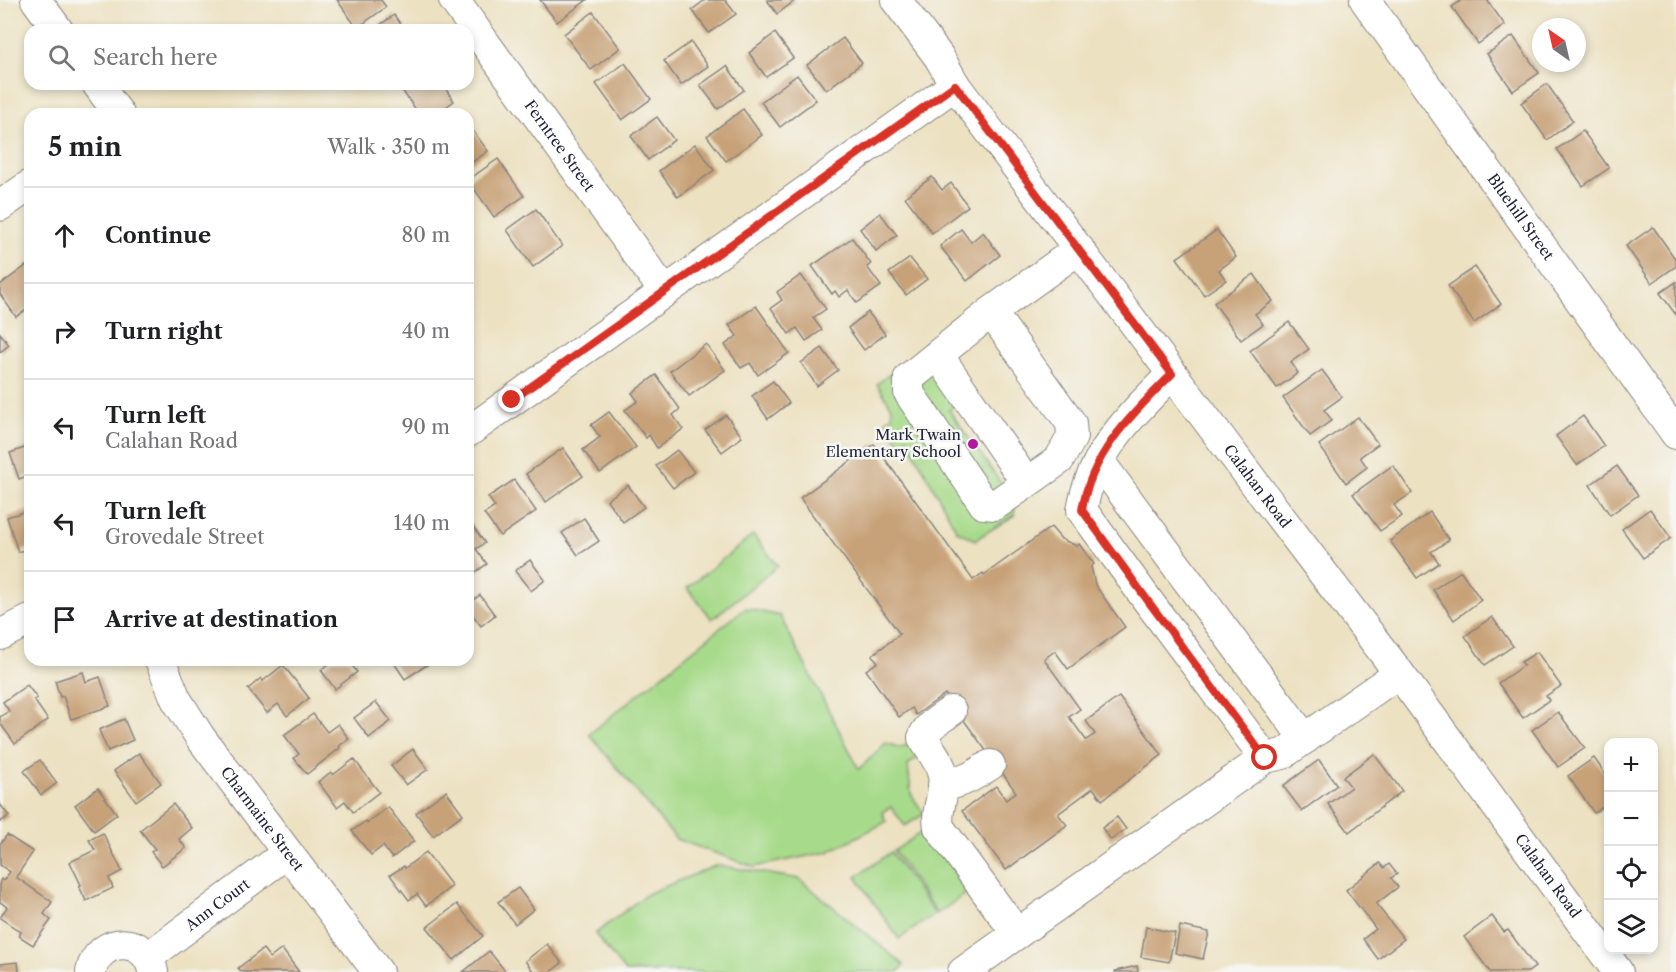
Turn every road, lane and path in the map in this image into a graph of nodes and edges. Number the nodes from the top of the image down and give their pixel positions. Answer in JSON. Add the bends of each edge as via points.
{"nodes":[{"id":1,"x":36,"y":0,"type":"edge"},
{"id":2,"x":454,"y":0,"type":"edge"},
{"id":3,"x":896,"y":0,"type":"edge"},
{"id":4,"x":1365,"y":0,"type":"edge"},
{"id":5,"x":54,"y":24,"type":"edge"},
{"id":6,"x":471,"y":24,"type":"edge"},
{"id":7,"x":474,"y":28,"type":"edge"},
{"id":8,"x":955,"y":85,"type":"junction"},
{"id":9,"x":101,"y":90,"type":"edge"},
{"id":10,"x":115,"y":108,"type":"edge"},
{"id":11,"x":24,"y":189,"type":"edge"},
{"id":12,"x":0,"y":206,"type":"edge"},
{"id":13,"x":1079,"y":249,"type":"junction"},
{"id":14,"x":664,"y":291,"type":"junction"},
{"id":15,"x":991,"y":312,"type":"junction"},
{"id":16,"x":938,"y":355,"type":"junction"},
{"id":17,"x":1172,"y":374,"type":"junction"},
{"id":18,"x":474,"y":428,"type":"edge"},
{"id":19,"x":1676,"y":434,"type":"edge"},
{"id":20,"x":1099,"y":461,"type":"junction"},
{"id":21,"x":1026,"y":482,"type":"junction"},
{"id":22,"x":24,"y":623,"type":"edge"},
{"id":23,"x":0,"y":635,"type":"edge"},
{"id":24,"x":162,"y":666,"type":"edge"},
{"id":25,"x":1399,"y":673,"type":"junction"},
{"id":26,"x":951,"y":711,"type":"dead end"},
{"id":27,"x":1305,"y":739,"type":"junction"},
{"id":28,"x":1265,"y":758,"type":"junction"},
{"id":29,"x":990,"y":765,"type":"dead end"},
{"id":30,"x":943,"y":786,"type":"junction"},
{"id":31,"x":287,"y":853,"type":"junction"},
{"id":32,"x":1017,"y":934,"type":"junction"},
{"id":33,"x":150,"y":965,"type":"edge"},
{"id":34,"x":92,"y":972,"type":"edge"},
{"id":35,"x":378,"y":972,"type":"edge"},
{"id":36,"x":963,"y":972,"type":"edge"},
{"id":37,"x":1618,"y":972,"type":"edge"}],
"edges":[{"from":1,"to":5,"type":"street"},
{"from":2,"to":6,"type":"street","name":"Ferntree Street"},
{"from":3,"to":8,"type":"street","name":"Calahan Road"},
{"from":4,"to":19,"type":"street","name":"Bluehill Street"},
{"from":7,"to":14,"type":"street","name":"Ferntree Street"},
{"from":8,"to":13,"type":"street","name":"Calahan Road"},
{"from":8,"to":14,"type":"street"},
{"from":9,"to":10,"type":"street"},
{"from":11,"to":12,"type":"street"},
{"from":13,"to":15,"type":"street"},
{"from":13,"to":17,"type":"street","name":"Calahan Road"},
{"from":14,"to":18,"type":"street"},
{"from":15,"to":16,"type":"street"},
{"from":15,"to":21,"type":"street","via":[[1071,423],[1072,437],[1059,460]]},
{"from":16,"to":21,"type":"street"},
{"from":16,"to":21,"type":"street","via":[[909,378],[909,393],[984,504],[995,505]]},
{"from":17,"to":20,"type":"street","via":[[1120,428]]},
{"from":17,"to":25,"type":"street","name":"Calahan Road"},
{"from":20,"to":27,"type":"street"},
{"from":20,"to":28,"type":"street","via":[[1085,492],[1082,510]]},
{"from":22,"to":23,"type":"street"},
{"from":24,"to":31,"type":"street","name":"Charmaine Street","via":[[185,716]]},
{"from":25,"to":27,"type":"street"},
{"from":25,"to":37,"type":"street","name":"Calahan Road"},
{"from":26,"to":30,"type":"street","via":[[929,728],[923,738],[943,775]]},
{"from":27,"to":28,"type":"street","via":[[1283,754]]},
{"from":28,"to":32,"type":"street"},
{"from":29,"to":30,"type":"street","via":[[970,778]]},
{"from":30,"to":32,"type":"street","via":[[939,827]]},
{"from":31,"to":33,"type":"street","name":"Ann Court"},
{"from":31,"to":35,"type":"street","name":"Charmaine Street"},
{"from":32,"to":36,"type":"street"},
{"from":33,"to":34,"type":"street","name":"Ann Court","via":[[141,950],[121,944],[102,952]]}]}
